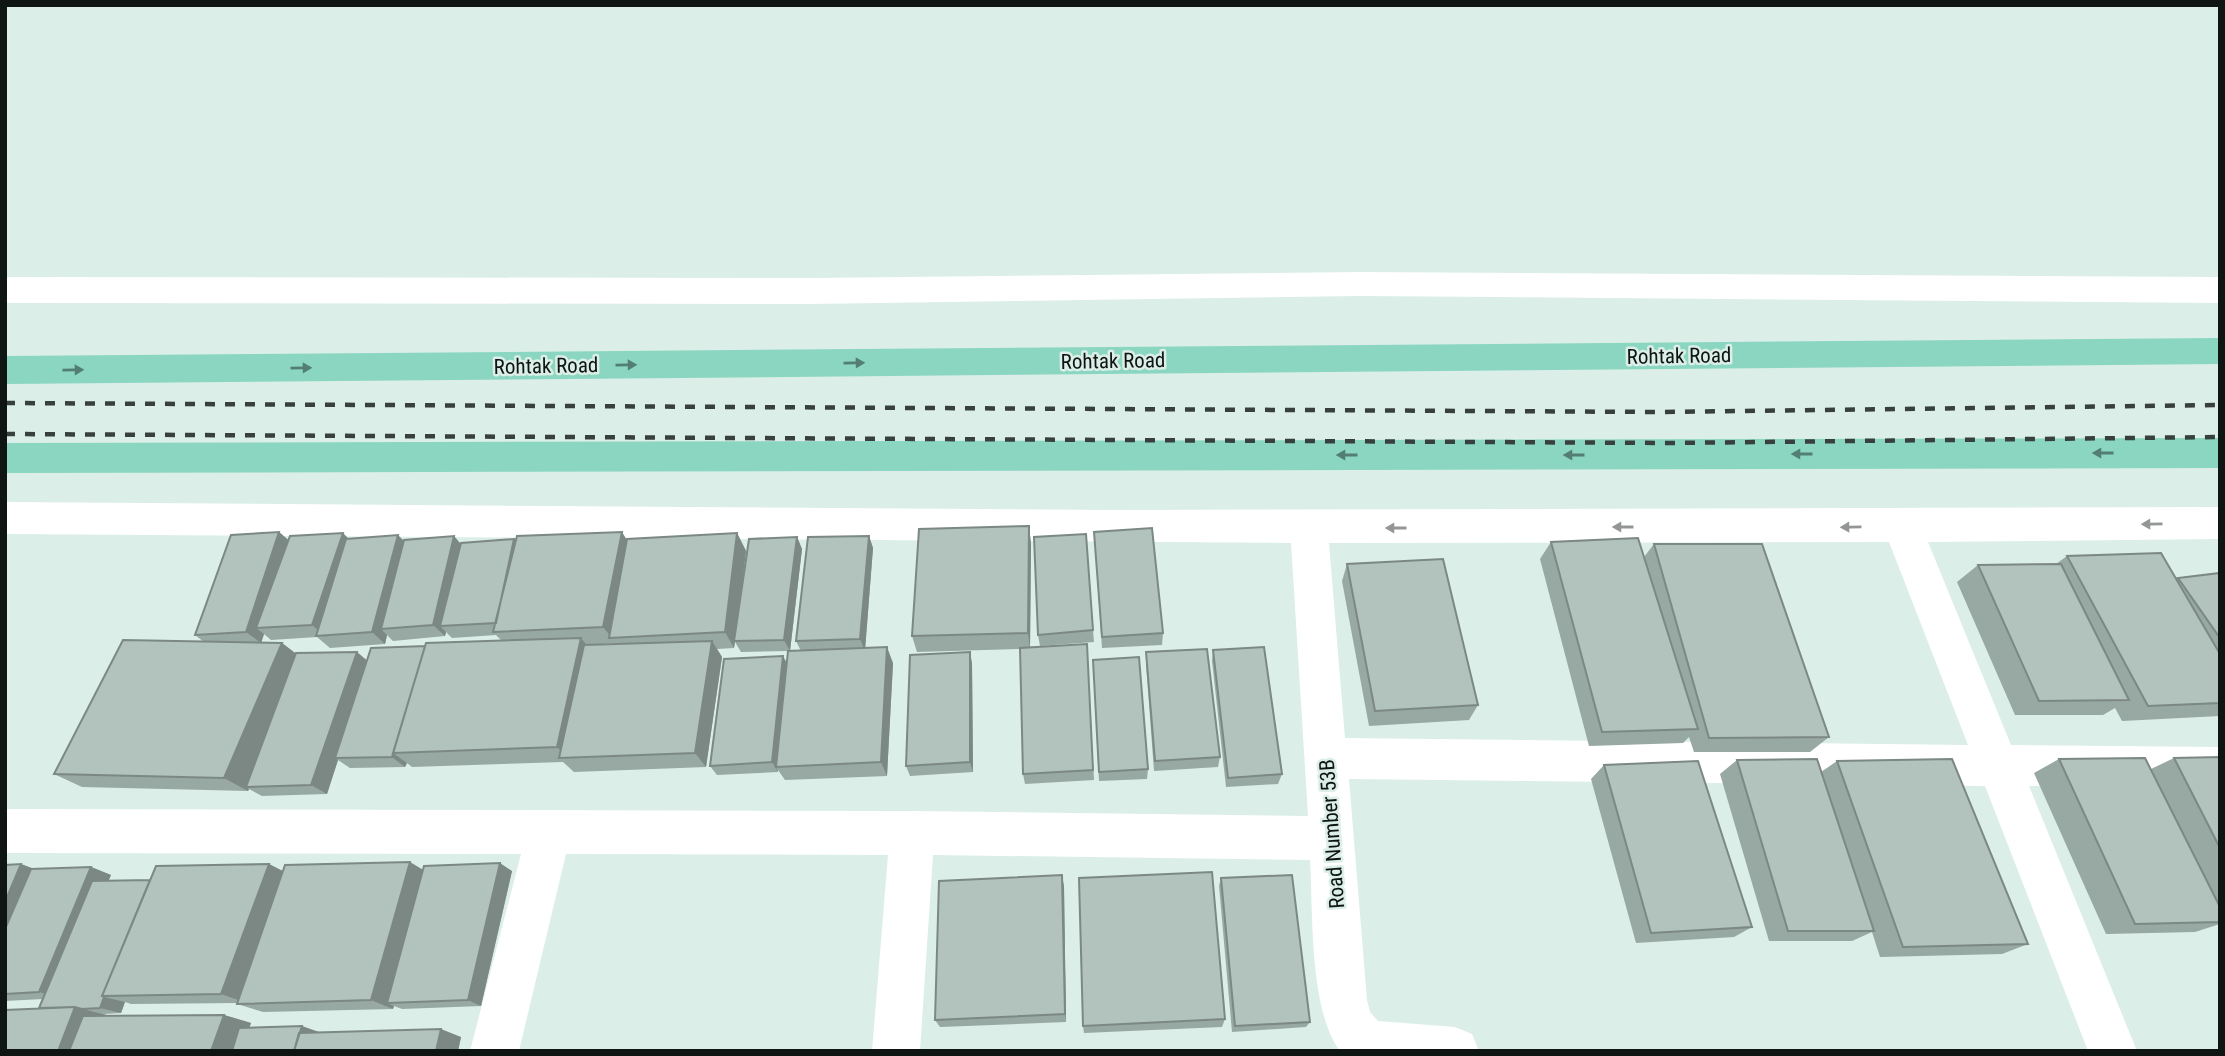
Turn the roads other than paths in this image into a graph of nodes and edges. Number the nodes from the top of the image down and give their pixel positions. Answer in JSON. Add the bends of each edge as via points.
{"nodes":[{"id":1,"x":2220,"y":289,"type":"edge"},
{"id":2,"x":5,"y":290,"type":"edge"},
{"id":3,"x":2220,"y":351,"type":"edge"},
{"id":4,"x":5,"y":370,"type":"edge"},
{"id":5,"x":2220,"y":453,"type":"edge"},
{"id":6,"x":5,"y":458,"type":"edge"},
{"id":7,"x":5,"y":518,"type":"edge"},
{"id":8,"x":2220,"y":523,"type":"edge"},
{"id":9,"x":1902,"y":526,"type":"junction"},
{"id":10,"x":1309,"y":528,"type":"junction"},
{"id":11,"x":1327,"y":758,"type":"junction"},
{"id":12,"x":1999,"y":767,"type":"junction"},
{"id":13,"x":2220,"y":768,"type":"edge"},
{"id":14,"x":5,"y":831,"type":"edge"},
{"id":15,"x":549,"y":832,"type":"junction"},
{"id":16,"x":912,"y":833,"type":"junction"},
{"id":17,"x":1332,"y":838,"type":"junction"},
{"id":18,"x":494,"y":1051,"type":"edge"},
{"id":19,"x":895,"y":1051,"type":"edge"},
{"id":20,"x":1455,"y":1051,"type":"edge"},
{"id":21,"x":2113,"y":1051,"type":"edge"}],
"edges":[{"from":1,"to":2,"type":"street","via":[[1361,284],[810,291]]},
{"from":4,"to":3,"type":"main road","name":"Rohtak Road","one_way":true},
{"from":5,"to":6,"type":"main road","one_way":true},
{"from":7,"to":10,"type":"street"},
{"from":8,"to":9,"type":"street","one_way":true},
{"from":9,"to":10,"type":"street","one_way":true},
{"from":9,"to":12,"type":"street"},
{"from":10,"to":11,"type":"street","name":"Road Number 53B"},
{"from":11,"to":12,"type":"street"},
{"from":11,"to":17,"type":"street","name":"Road Number 53B"},
{"from":12,"to":13,"type":"street"},
{"from":12,"to":21,"type":"street"},
{"from":14,"to":15,"type":"street"},
{"from":15,"to":16,"type":"street"},
{"from":15,"to":18,"type":"street"},
{"from":16,"to":17,"type":"street"},
{"from":16,"to":19,"type":"street"},
{"from":17,"to":20,"type":"street","name":"Road Number 53B","via":[[1343,1000],[1350,1025],[1366,1045]]}]}
